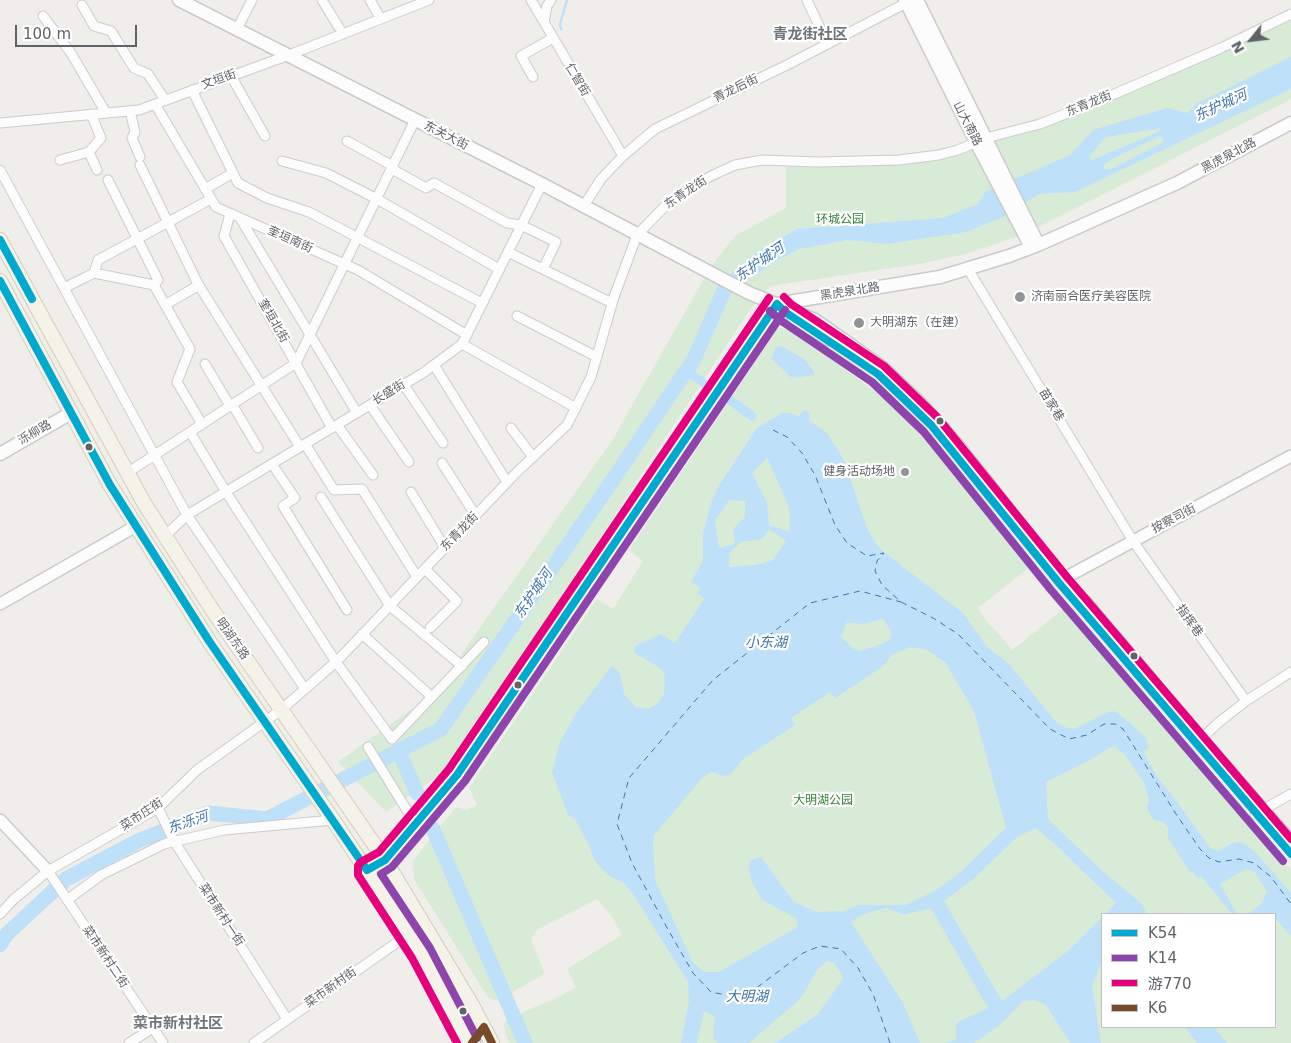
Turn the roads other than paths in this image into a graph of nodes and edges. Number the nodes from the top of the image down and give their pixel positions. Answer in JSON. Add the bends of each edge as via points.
{"nodes":[{"id":1,"x":179,"y":0,"type":"edge"},
{"id":2,"x":252,"y":0,"type":"edge"},
{"id":3,"x":322,"y":0,"type":"edge"},
{"id":4,"x":370,"y":0,"type":"edge"},
{"id":5,"x":428,"y":0,"type":"edge"},
{"id":6,"x":531,"y":0,"type":"edge"},
{"id":7,"x":551,"y":0,"type":"edge"},
{"id":8,"x":806,"y":0,"type":"edge"},
{"id":9,"x":910,"y":1,"type":"edge"},
{"id":10,"x":82,"y":5,"type":"dead end"},
{"id":11,"x":1291,"y":14,"type":"edge"},
{"id":12,"x":43,"y":16,"type":"dead end"},
{"id":13,"x":381,"y":19,"type":"junction"},
{"id":14,"x":544,"y":22,"type":"junction"},
{"id":15,"x":237,"y":29,"type":"junction"},
{"id":16,"x":343,"y":34,"type":"junction"},
{"id":17,"x":553,"y":38,"type":"junction"},
{"id":18,"x":827,"y":43,"type":"junction"},
{"id":19,"x":289,"y":55,"type":"junction"},
{"id":20,"x":231,"y":76,"type":"junction"},
{"id":21,"x":532,"y":77,"type":"dead end"},
{"id":22,"x":192,"y":90,"type":"junction"},
{"id":23,"x":165,"y":100,"type":"junction"},
{"id":24,"x":154,"y":104,"type":"junction"},
{"id":25,"x":130,"y":110,"type":"junction"},
{"id":26,"x":106,"y":113,"type":"junction"},
{"id":27,"x":91,"y":114,"type":"junction"},
{"id":28,"x":415,"y":120,"type":"junction"},
{"id":29,"x":0,"y":123,"type":"edge"},
{"id":30,"x":1291,"y":123,"type":"edge"},
{"id":31,"x":265,"y":136,"type":"dead end"},
{"id":32,"x":347,"y":141,"type":"dead end"},
{"id":33,"x":982,"y":142,"type":"junction"},
{"id":34,"x":89,"y":152,"type":"junction"},
{"id":35,"x":623,"y":156,"type":"junction"},
{"id":36,"x":60,"y":160,"type":"dead end"},
{"id":37,"x":282,"y":161,"type":"dead end"},
{"id":38,"x":392,"y":168,"type":"junction"},
{"id":39,"x":0,"y":170,"type":"edge"},
{"id":40,"x":97,"y":170,"type":"dead end"},
{"id":41,"x":233,"y":173,"type":"junction"},
{"id":42,"x":108,"y":180,"type":"dead end"},
{"id":43,"x":542,"y":184,"type":"junction"},
{"id":44,"x":205,"y":189,"type":"junction"},
{"id":45,"x":211,"y":199,"type":"junction"},
{"id":46,"x":377,"y":199,"type":"junction"},
{"id":47,"x":583,"y":207,"type":"junction"},
{"id":48,"x":230,"y":214,"type":"junction"},
{"id":49,"x":240,"y":218,"type":"junction"},
{"id":50,"x":167,"y":223,"type":"junction"},
{"id":51,"x":521,"y":225,"type":"junction"},
{"id":52,"x":637,"y":235,"type":"junction"},
{"id":53,"x":358,"y":237,"type":"junction"},
{"id":54,"x":138,"y":239,"type":"junction"},
{"id":55,"x":0,"y":240,"type":"edge"},
{"id":56,"x":1035,"y":246,"type":"junction"},
{"id":57,"x":508,"y":252,"type":"junction"},
{"id":58,"x":345,"y":264,"type":"junction"},
{"id":59,"x":499,"y":269,"type":"junction"},
{"id":60,"x":543,"y":269,"type":"junction"},
{"id":61,"x":968,"y":269,"type":"junction"},
{"id":62,"x":94,"y":273,"type":"junction"},
{"id":63,"x":0,"y":282,"type":"edge"},
{"id":64,"x":154,"y":285,"type":"junction"},
{"id":65,"x":199,"y":285,"type":"junction"},
{"id":66,"x":64,"y":288,"type":"junction"},
{"id":67,"x":482,"y":303,"type":"junction"},
{"id":68,"x":612,"y":304,"type":"junction"},
{"id":69,"x":777,"y":304,"type":"junction"},
{"id":70,"x":165,"y":305,"type":"junction"},
{"id":71,"x":517,"y":316,"type":"dead end"},
{"id":72,"x":310,"y":334,"type":"junction"},
{"id":73,"x":468,"y":335,"type":"junction"},
{"id":74,"x":462,"y":344,"type":"junction"},
{"id":75,"x":597,"y":358,"type":"junction"},
{"id":76,"x":296,"y":363,"type":"junction"},
{"id":77,"x":205,"y":364,"type":"dead end"},
{"id":78,"x":434,"y":365,"type":"junction"},
{"id":79,"x":404,"y":385,"type":"junction"},
{"id":80,"x":261,"y":386,"type":"junction"},
{"id":81,"x":231,"y":405,"type":"junction"},
{"id":82,"x":370,"y":405,"type":"junction"},
{"id":83,"x":576,"y":408,"type":"junction"},
{"id":84,"x":357,"y":412,"type":"junction"},
{"id":85,"x":71,"y":413,"type":"junction"},
{"id":86,"x":202,"y":424,"type":"junction"},
{"id":87,"x":334,"y":426,"type":"junction"},
{"id":88,"x":511,"y":428,"type":"dead end"},
{"id":89,"x":190,"y":432,"type":"junction"},
{"id":90,"x":443,"y":443,"type":"dead end"},
{"id":91,"x":302,"y":446,"type":"junction"},
{"id":92,"x":258,"y":448,"type":"dead end"},
{"id":93,"x":0,"y":454,"type":"edge"},
{"id":94,"x":154,"y":455,"type":"junction"},
{"id":95,"x":1291,"y":456,"type":"edge"},
{"id":96,"x":533,"y":457,"type":"junction"},
{"id":97,"x":410,"y":462,"type":"dead end"},
{"id":98,"x":442,"y":463,"type":"dead end"},
{"id":99,"x":272,"y":464,"type":"junction"},
{"id":100,"x":127,"y":473,"type":"junction"},
{"id":101,"x":373,"y":475,"type":"dead end"},
{"id":102,"x":507,"y":482,"type":"junction"},
{"id":103,"x":226,"y":492,"type":"junction"},
{"id":104,"x":411,"y":492,"type":"dead end"},
{"id":105,"x":320,"y":497,"type":"dead end"},
{"id":106,"x":187,"y":515,"type":"junction"},
{"id":107,"x":476,"y":516,"type":"junction"},
{"id":108,"x":136,"y":526,"type":"junction"},
{"id":109,"x":165,"y":536,"type":"junction"},
{"id":110,"x":1133,"y":541,"type":"junction"},
{"id":111,"x":445,"y":548,"type":"junction"},
{"id":112,"x":425,"y":569,"type":"junction"},
{"id":113,"x":417,"y":577,"type":"junction"},
{"id":114,"x":1060,"y":581,"type":"junction"},
{"id":115,"x":0,"y":604,"type":"edge"},
{"id":116,"x":390,"y":606,"type":"junction"},
{"id":117,"x":347,"y":610,"type":"dead end"},
{"id":118,"x":430,"y":628,"type":"dead end"},
{"id":119,"x":362,"y":634,"type":"junction"},
{"id":120,"x":484,"y":642,"type":"dead end"},
{"id":121,"x":336,"y":662,"type":"junction"},
{"id":122,"x":462,"y":666,"type":"junction"},
{"id":123,"x":1291,"y":672,"type":"edge"},
{"id":124,"x":305,"y":689,"type":"junction"},
{"id":125,"x":432,"y":697,"type":"junction"},
{"id":126,"x":1246,"y":701,"type":"junction"},
{"id":127,"x":281,"y":710,"type":"junction"},
{"id":128,"x":265,"y":721,"type":"junction"},
{"id":129,"x":1201,"y":739,"type":"junction"},
{"id":130,"x":368,"y":746,"type":"dead end"},
{"id":131,"x":1291,"y":794,"type":"edge"},
{"id":132,"x":1259,"y":811,"type":"junction"},
{"id":133,"x":160,"y":812,"type":"junction"},
{"id":134,"x":0,"y":820,"type":"edge"},
{"id":135,"x":333,"y":820,"type":"junction"},
{"id":136,"x":416,"y":826,"type":"junction"},
{"id":137,"x":173,"y":839,"type":"junction"},
{"id":138,"x":1291,"y":842,"type":"edge"},
{"id":139,"x":1291,"y":854,"type":"edge"},
{"id":140,"x":385,"y":860,"type":"junction"},
{"id":141,"x":367,"y":870,"type":"junction"},
{"id":142,"x":48,"y":871,"type":"junction"},
{"id":143,"x":65,"y":896,"type":"junction"},
{"id":144,"x":0,"y":914,"type":"edge"},
{"id":145,"x":409,"y":934,"type":"junction"},
{"id":146,"x":288,"y":1019,"type":"junction"},
{"id":147,"x":484,"y":1027,"type":"junction"},
{"id":148,"x":153,"y":1028,"type":"junction"},
{"id":149,"x":129,"y":1043,"type":"edge"},
{"id":150,"x":163,"y":1043,"type":"edge"},
{"id":151,"x":254,"y":1043,"type":"edge"},
{"id":152,"x":468,"y":1043,"type":"edge"},
{"id":153,"x":472,"y":1043,"type":"edge"},
{"id":154,"x":492,"y":1043,"type":"edge"}],
"edges":[{"from":1,"to":15,"type":"main road","name":"东关大街"},
{"from":2,"to":15,"type":"street"},
{"from":3,"to":16,"type":"street"},
{"from":4,"to":13,"type":"street"},
{"from":5,"to":13,"type":"street","name":"文垣街"},
{"from":6,"to":14,"type":"street","name":"仁智街"},
{"from":7,"to":14,"type":"street"},
{"from":8,"to":18,"type":"street"},
{"from":9,"to":18,"type":"street","name":"青龙后街"},
{"from":9,"to":33,"type":"main road","name":"山大南路"},
{"from":10,"to":23,"type":"street","via":[[94,26],[111,31],[134,68],[148,74]]},
{"from":11,"to":33,"type":"street","name":"东青龙街","via":[[1103,99]]},
{"from":12,"to":26,"type":"street","via":[[71,53]]},
{"from":13,"to":16,"type":"street","name":"文垣街"},
{"from":14,"to":17,"type":"street","name":"仁智街"},
{"from":15,"to":19,"type":"main road","name":"东关大街"},
{"from":16,"to":19,"type":"street","name":"文垣街"},
{"from":17,"to":21,"type":"street","via":[[521,56]]},
{"from":17,"to":35,"type":"street","name":"仁智街"},
{"from":18,"to":35,"type":"street","name":"青龙后街","via":[[655,129]]},
{"from":19,"to":20,"type":"street","name":"文垣街"},
{"from":19,"to":28,"type":"main road","name":"东关大街"},
{"from":20,"to":22,"type":"street","name":"文垣街"},
{"from":20,"to":31,"type":"street"},
{"from":22,"to":23,"type":"street","name":"文垣街"},
{"from":22,"to":41,"type":"street"},
{"from":23,"to":24,"type":"street","name":"文垣街"},
{"from":24,"to":25,"type":"street","name":"文垣街"},
{"from":24,"to":44,"type":"street","name":"奎垣南街"},
{"from":25,"to":26,"type":"street","name":"文垣街"},
{"from":25,"to":50,"type":"street","via":[[135,132],[132,138]]},
{"from":26,"to":27,"type":"street","name":"文垣街"},
{"from":27,"to":29,"type":"street","name":"文垣街"},
{"from":27,"to":34,"type":"street","via":[[101,138]]},
{"from":28,"to":38,"type":"street"},
{"from":28,"to":43,"type":"main road","name":"东关大街"},
{"from":30,"to":56,"type":"main road","name":"黑虎泉北路","via":[[1177,183]]},
{"from":32,"to":38,"type":"street"},
{"from":33,"to":52,"type":"street","name":"东青龙街","via":[[939,155],[899,160],[762,160],[735,165],[669,202]]},
{"from":33,"to":56,"type":"main road","name":"山大南路"},
{"from":34,"to":36,"type":"street"},
{"from":34,"to":40,"type":"street"},
{"from":35,"to":47,"type":"street","name":"青龙后街","via":[[601,179]]},
{"from":37,"to":46,"type":"street","via":[[326,173]]},
{"from":38,"to":46,"type":"street"},
{"from":38,"to":51,"type":"street","via":[[426,188],[434,183],[507,223]]},
{"from":39,"to":66,"type":"street"},
{"from":41,"to":44,"type":"street"},
{"from":41,"to":53,"type":"street","via":[[238,182],[267,198],[309,212]]},
{"from":42,"to":54,"type":"street"},
{"from":43,"to":47,"type":"main road","name":"东关大街"},
{"from":43,"to":51,"type":"street","name":"长盛街"},
{"from":44,"to":45,"type":"street","name":"奎垣南街"},
{"from":45,"to":48,"type":"street","name":"奎垣南街","via":[[216,207]]},
{"from":45,"to":50,"type":"street"},
{"from":46,"to":53,"type":"street"},
{"from":46,"to":59,"type":"street"},
{"from":47,"to":52,"type":"main road","name":"东关大街"},
{"from":48,"to":49,"type":"street","name":"奎垣南街"},
{"from":48,"to":76,"type":"street","name":"奎垣北街","via":[[224,236]]},
{"from":49,"to":58,"type":"street","name":"奎垣南街"},
{"from":49,"to":72,"type":"street"},
{"from":50,"to":54,"type":"street"},
{"from":50,"to":65,"type":"street"},
{"from":51,"to":57,"type":"street","name":"长盛街"},
{"from":51,"to":60,"type":"street","via":[[556,242]]},
{"from":52,"to":68,"type":"street","name":"东青龙街"},
{"from":52,"to":69,"type":"main road","name":"东关大街"},
{"from":53,"to":58,"type":"street"},
{"from":53,"to":67,"type":"street"},
{"from":54,"to":62,"type":"street","via":[[98,260]]},
{"from":54,"to":64,"type":"street","via":[[158,280]]},
{"from":55,"to":100,"type":"main road","name":"明湖东路"},
{"from":56,"to":61,"type":"main road","name":"黑虎泉北路"},
{"from":57,"to":59,"type":"street","name":"长盛街"},
{"from":57,"to":60,"type":"street"},
{"from":58,"to":72,"type":"street"},
{"from":58,"to":73,"type":"street","name":"奎垣南街"},
{"from":59,"to":67,"type":"street","name":"长盛街"},
{"from":60,"to":68,"type":"street"},
{"from":61,"to":69,"type":"main road","name":"黑虎泉北路","via":[[940,277]]},
{"from":61,"to":110,"type":"street","name":"苗家巷"},
{"from":62,"to":64,"type":"street"},
{"from":62,"to":66,"type":"street"},
{"from":63,"to":85,"type":"main road","name":"明湖东路"},
{"from":64,"to":70,"type":"street"},
{"from":65,"to":70,"type":"street"},
{"from":65,"to":80,"type":"street"},
{"from":66,"to":94,"type":"street"},
{"from":67,"to":73,"type":"street","name":"长盛街"},
{"from":68,"to":75,"type":"street","name":"东青龙街"},
{"from":69,"to":114,"type":"main road","via":[[878,374],[914,407]]},
{"from":69,"to":136,"type":"main road","via":[[457,775]]},
{"from":70,"to":86,"type":"street","via":[[190,349],[177,382]]},
{"from":71,"to":75,"type":"street"},
{"from":72,"to":76,"type":"street"},
{"from":72,"to":84,"type":"street"},
{"from":73,"to":74,"type":"street","name":"长盛街"},
{"from":74,"to":78,"type":"street","name":"长盛街"},
{"from":74,"to":83,"type":"street"},
{"from":75,"to":83,"type":"street","name":"东青龙街"},
{"from":76,"to":80,"type":"street"},
{"from":76,"to":87,"type":"street","name":"奎垣北街"},
{"from":77,"to":81,"type":"street"},
{"from":78,"to":79,"type":"street","name":"长盛街"},
{"from":78,"to":102,"type":"street"},
{"from":79,"to":82,"type":"street","name":"长盛街"},
{"from":79,"to":90,"type":"street"},
{"from":80,"to":81,"type":"street"},
{"from":80,"to":91,"type":"street"},
{"from":81,"to":86,"type":"street"},
{"from":81,"to":92,"type":"street"},
{"from":82,"to":84,"type":"street","name":"长盛街"},
{"from":82,"to":97,"type":"street"},
{"from":83,"to":96,"type":"street","name":"东青龙街","via":[[567,425]]},
{"from":84,"to":87,"type":"street","name":"长盛街"},
{"from":85,"to":93,"type":"main road","name":"泺柳路"},
{"from":85,"to":108,"type":"main road","name":"明湖东路"},
{"from":86,"to":89,"type":"street"},
{"from":87,"to":91,"type":"street","name":"长盛街"},
{"from":87,"to":101,"type":"street","name":"奎垣北街"},
{"from":88,"to":96,"type":"street"},
{"from":89,"to":94,"type":"street"},
{"from":89,"to":103,"type":"street"},
{"from":91,"to":99,"type":"street","name":"长盛街"},
{"from":91,"to":113,"type":"street","via":[[334,490],[362,489]]},
{"from":94,"to":100,"type":"street"},
{"from":94,"to":106,"type":"street"},
{"from":95,"to":110,"type":"street","name":"按察司街"},
{"from":96,"to":102,"type":"street","name":"东青龙街"},
{"from":98,"to":107,"type":"street"},
{"from":99,"to":103,"type":"street","name":"长盛街"},
{"from":99,"to":117,"type":"street","via":[[295,498],[283,506]]},
{"from":100,"to":109,"type":"main road","name":"明湖东路"},
{"from":102,"to":107,"type":"street","name":"东青龙街"},
{"from":103,"to":106,"type":"street","name":"长盛街"},
{"from":103,"to":121,"type":"street"},
{"from":104,"to":111,"type":"street"},
{"from":105,"to":116,"type":"street"},
{"from":106,"to":109,"type":"street","name":"长盛街"},
{"from":106,"to":124,"type":"street"},
{"from":107,"to":111,"type":"street","name":"东青龙街"},
{"from":108,"to":115,"type":"street"},
{"from":108,"to":128,"type":"main road","name":"明湖东路","via":[[209,641]]},
{"from":109,"to":127,"type":"main road","name":"明湖东路"},
{"from":110,"to":114,"type":"street","name":"按察司街"},
{"from":110,"to":126,"type":"street","name":"指挥巷"},
{"from":111,"to":112,"type":"street","name":"东青龙街"},
{"from":112,"to":113,"type":"street","name":"东青龙街"},
{"from":112,"to":118,"type":"street","via":[[457,601]]},
{"from":113,"to":116,"type":"street","name":"东青龙街"},
{"from":114,"to":129,"type":"main road","via":[[1086,603]]},
{"from":114,"to":132,"type":"main road"},
{"from":116,"to":119,"type":"street","name":"东青龙街"},
{"from":116,"to":122,"type":"street"},
{"from":119,"to":121,"type":"street","name":"东青龙街"},
{"from":119,"to":125,"type":"street"},
{"from":120,"to":122,"type":"street"},
{"from":121,"to":124,"type":"street","name":"东青龙街"},
{"from":121,"to":125,"type":"street","via":[[392,739]]},
{"from":122,"to":125,"type":"street"},
{"from":123,"to":126,"type":"street"},
{"from":124,"to":127,"type":"street","name":"东青龙街"},
{"from":126,"to":129,"type":"street"},
{"from":127,"to":128,"type":"street","name":"菜市庄街"},
{"from":127,"to":140,"type":"main road","name":"明湖东路"},
{"from":128,"to":133,"type":"street","name":"菜市庄街","via":[[197,770]]},
{"from":128,"to":135,"type":"main road","name":"明湖东路"},
{"from":129,"to":132,"type":"main road"},
{"from":130,"to":136,"type":"street"},
{"from":131,"to":132,"type":"street"},
{"from":132,"to":138,"type":"main road"},
{"from":132,"to":139,"type":"main road"},
{"from":133,"to":137,"type":"street","name":"菜市新村一街"},
{"from":133,"to":142,"type":"street","name":"菜市庄街"},
{"from":134,"to":142,"type":"street"},
{"from":135,"to":137,"type":"street","via":[[224,830]]},
{"from":135,"to":141,"type":"main road","name":"明湖东路"},
{"from":136,"to":140,"type":"main road"},
{"from":137,"to":143,"type":"street"},
{"from":137,"to":146,"type":"street","name":"菜市新村一街"},
{"from":140,"to":141,"type":"main road"},
{"from":140,"to":147,"type":"main road","name":"明湖东路"},
{"from":141,"to":145,"type":"main road","name":"明湖东路"},
{"from":142,"to":143,"type":"street","name":"菜市新村二街"},
{"from":142,"to":144,"type":"street","name":"菜市庄街"},
{"from":143,"to":148,"type":"street","name":"菜市新村二街"},
{"from":145,"to":146,"type":"street","name":"菜市新村街"},
{"from":145,"to":152,"type":"main road","name":"明湖东路"},
{"from":146,"to":151,"type":"street","name":"菜市新村街"},
{"from":147,"to":153,"type":"street"},
{"from":147,"to":154,"type":"main road","name":"明湖东路"},
{"from":148,"to":149,"type":"street"},
{"from":148,"to":150,"type":"street","name":"菜市新村二街"}]}
